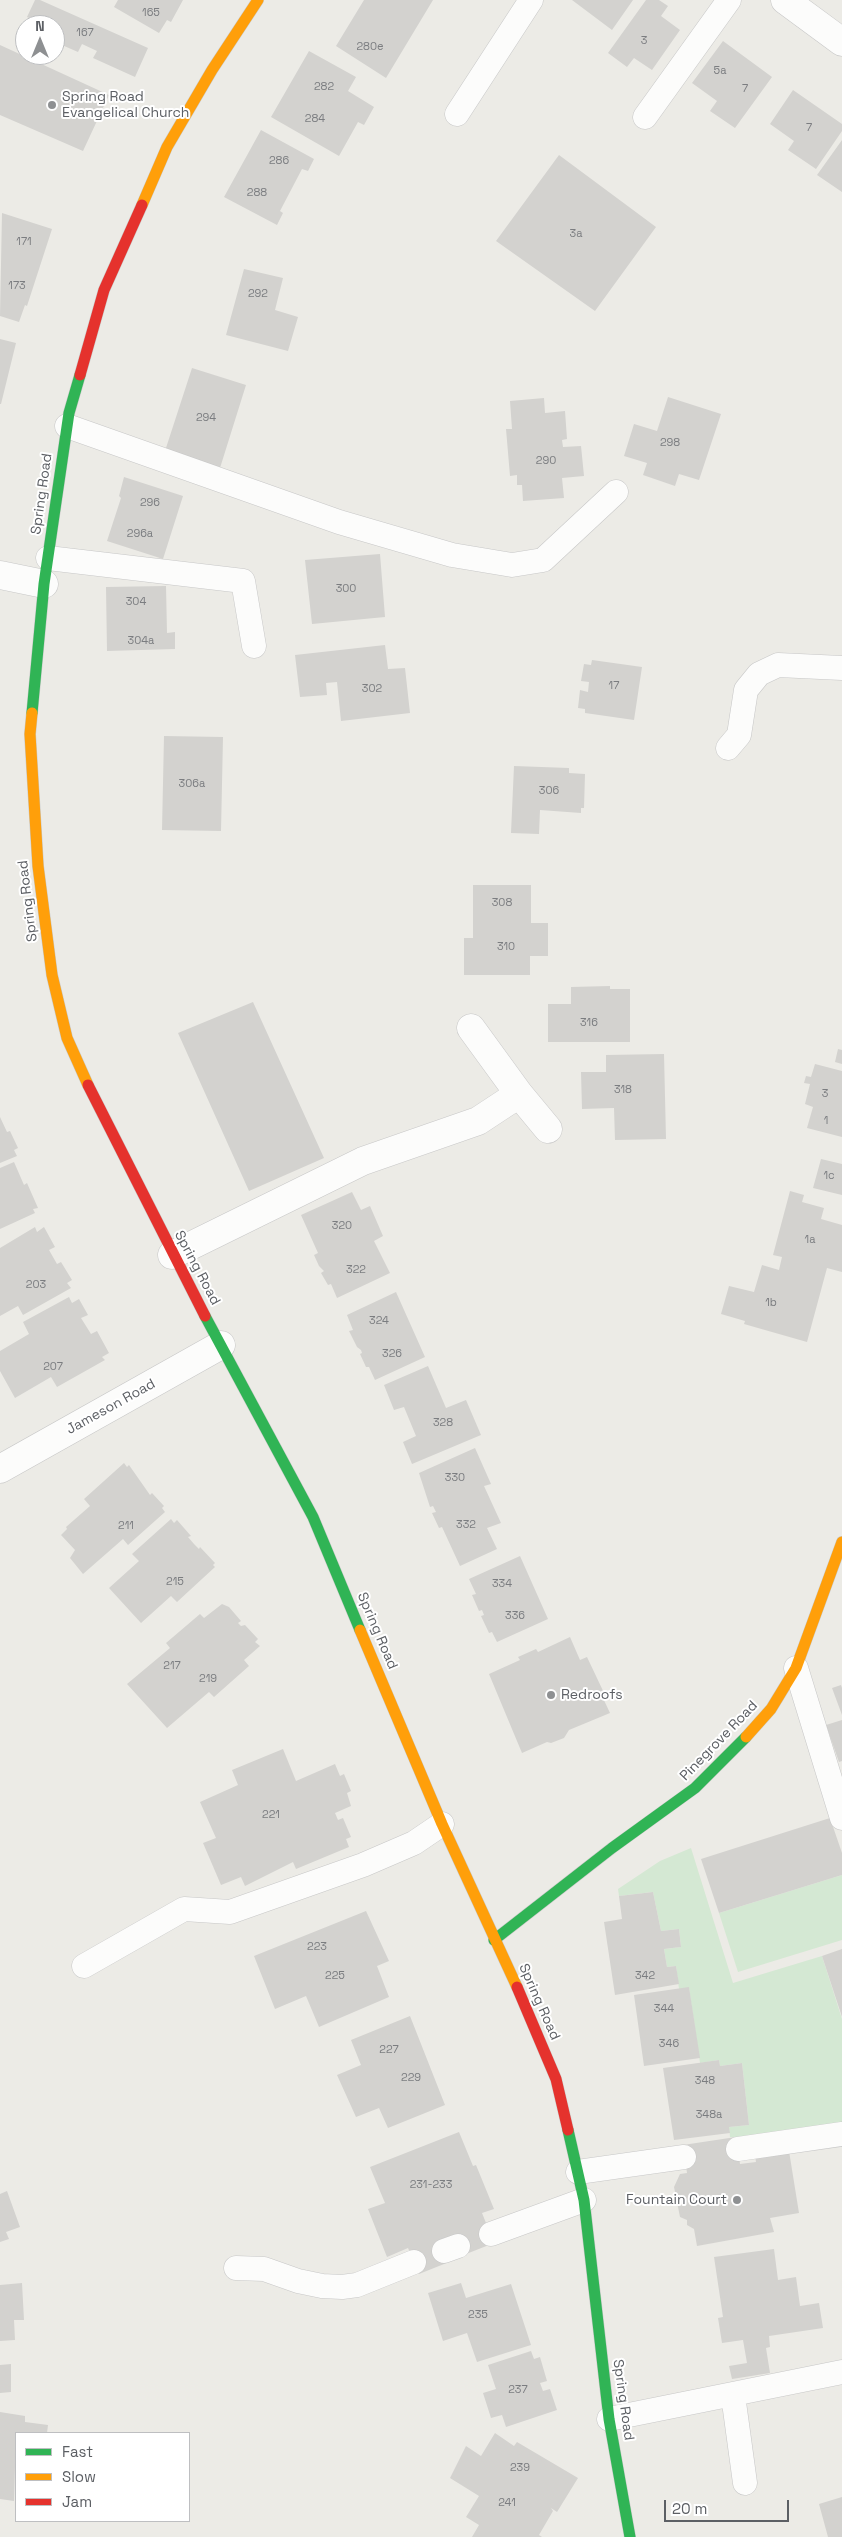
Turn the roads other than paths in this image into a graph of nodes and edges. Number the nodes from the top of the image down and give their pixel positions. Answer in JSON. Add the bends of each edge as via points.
{"nodes":[{"id":1,"x":258,"y":0,"type":"edge"},
{"id":2,"x":531,"y":0,"type":"edge"},
{"id":3,"x":729,"y":0,"type":"edge"},
{"id":4,"x":785,"y":0,"type":"edge"},
{"id":5,"x":842,"y":42,"type":"edge"},
{"id":6,"x":456,"y":114,"type":"dead end"},
{"id":7,"x":645,"y":117,"type":"dead end"},
{"id":8,"x":67,"y":426,"type":"junction"},
{"id":9,"x":616,"y":492,"type":"dead end"},
{"id":10,"x":46,"y":571,"type":"junction"},
{"id":11,"x":0,"y":575,"type":"edge"},
{"id":12,"x":254,"y":646,"type":"dead end"},
{"id":13,"x":842,"y":668,"type":"edge"},
{"id":14,"x":728,"y":748,"type":"dead end"},
{"id":15,"x":471,"y":1028,"type":"dead end"},
{"id":16,"x":519,"y":1094,"type":"junction"},
{"id":17,"x":548,"y":1129,"type":"dead end"},
{"id":18,"x":172,"y":1255,"type":"junction"},
{"id":19,"x":221,"y":1345,"type":"junction"},
{"id":20,"x":0,"y":1468,"type":"edge"},
{"id":21,"x":842,"y":1542,"type":"edge"},
{"id":22,"x":796,"y":1668,"type":"junction"},
{"id":23,"x":842,"y":1818,"type":"edge"},
{"id":24,"x":442,"y":1824,"type":"junction"},
{"id":25,"x":494,"y":1940,"type":"junction"},
{"id":26,"x":84,"y":1966,"type":"dead end"},
{"id":27,"x":842,"y":2134,"type":"edge"},
{"id":28,"x":738,"y":2148,"type":"dead end"},
{"id":29,"x":684,"y":2157,"type":"dead end"},
{"id":30,"x":578,"y":2172,"type":"junction"},
{"id":31,"x":584,"y":2200,"type":"junction"},
{"id":32,"x":490,"y":2234,"type":"dead end"},
{"id":33,"x":414,"y":2262,"type":"dead end"},
{"id":34,"x":236,"y":2268,"type":"dead end"},
{"id":35,"x":842,"y":2372,"type":"edge"},
{"id":36,"x":733,"y":2395,"type":"junction"},
{"id":37,"x":609,"y":2419,"type":"junction"},
{"id":38,"x":745,"y":2483,"type":"dead end"},
{"id":39,"x":630,"y":2537,"type":"edge"}],
"edges":[{"from":1,"to":8,"type":"street","name":"Spring Road","via":[[167,147],[104,290]]},
{"from":2,"to":6,"type":"lane"},
{"from":3,"to":7,"type":"lane"},
{"from":4,"to":5,"type":"street"},
{"from":8,"to":9,"type":"lane","via":[[339,522],[452,555],[512,565],[543,560]]},
{"from":8,"to":10,"type":"street","name":"Spring Road"},
{"from":10,"to":11,"type":"street"},
{"from":10,"to":12,"type":"lane","via":[[243,581]]},
{"from":10,"to":18,"type":"street","name":"Spring Road","via":[[30,734],[38,866],[52,975],[66,1038]]},
{"from":13,"to":14,"type":"lane","via":[[778,664],[759,674],[746,690],[739,735]]},
{"from":15,"to":16,"type":"street"},
{"from":16,"to":17,"type":"street"},
{"from":16,"to":18,"type":"street","via":[[478,1121],[363,1161]]},
{"from":18,"to":19,"type":"street","name":"Spring Road"},
{"from":19,"to":20,"type":"street","name":"Jameson Road"},
{"from":19,"to":24,"type":"street","name":"Spring Road","via":[[312,1516]]},
{"from":21,"to":22,"type":"street","name":"Pinegrove Road"},
{"from":22,"to":23,"type":"lane"},
{"from":22,"to":25,"type":"street","name":"Pinegrove Road","via":[[771,1709],[695,1788]]},
{"from":24,"to":25,"type":"street","name":"Spring Road"},
{"from":24,"to":26,"type":"lane","via":[[414,1843],[363,1865],[230,1912],[184,1909]]},
{"from":25,"to":30,"type":"street","name":"Spring Road","via":[[556,2079]]},
{"from":27,"to":28,"type":"lane"},
{"from":29,"to":30,"type":"lane"},
{"from":30,"to":31,"type":"street","name":"Spring Road"},
{"from":31,"to":32,"type":"lane"},
{"from":31,"to":37,"type":"street","name":"Spring Road"},
{"from":33,"to":34,"type":"lane","via":[[357,2285],[342,2287],[322,2286],[264,2269]]},
{"from":35,"to":36,"type":"lane"},
{"from":36,"to":37,"type":"lane"},
{"from":36,"to":38,"type":"lane"},
{"from":37,"to":39,"type":"street","name":"Spring Road"}]}
